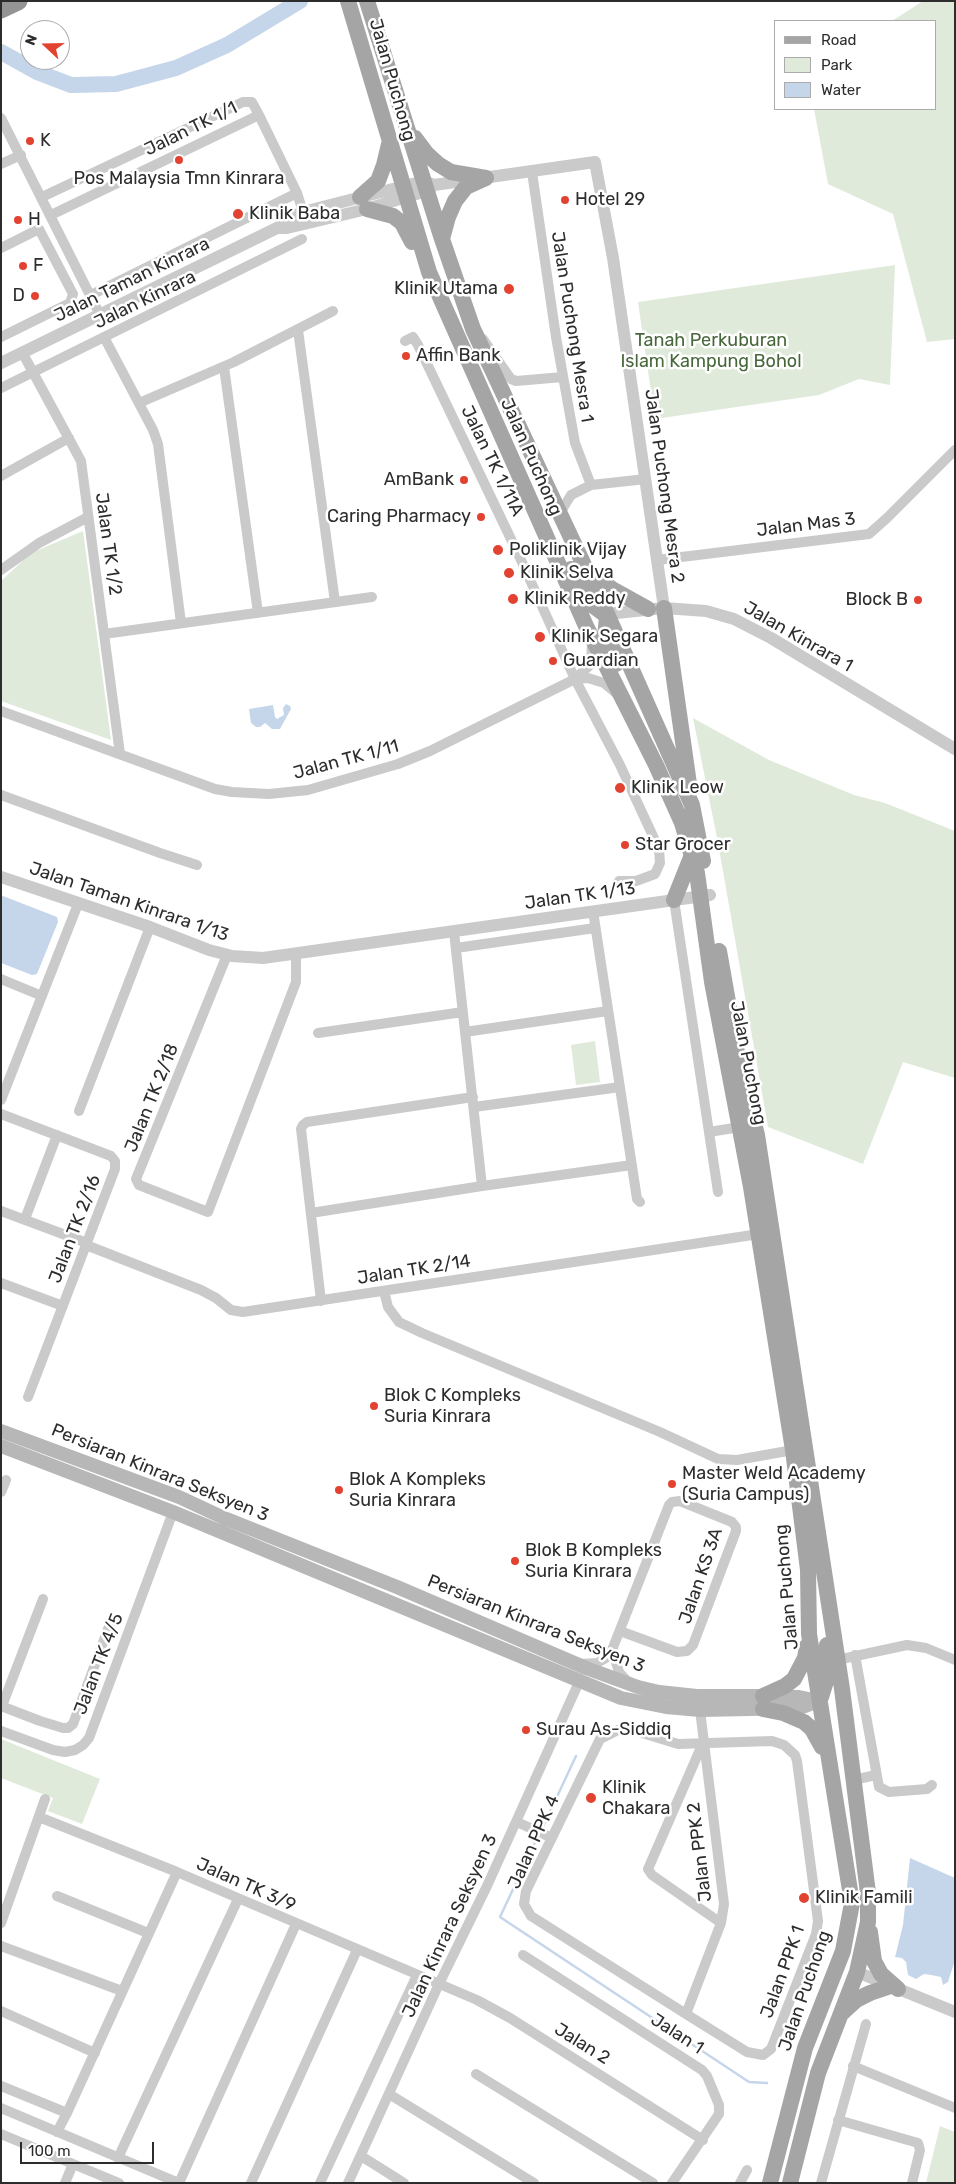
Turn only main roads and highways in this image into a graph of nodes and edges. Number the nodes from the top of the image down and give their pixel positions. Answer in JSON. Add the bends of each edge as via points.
{"nodes":[{"id":1,"x":348,"y":1,"type":"edge"},
{"id":2,"x":367,"y":1,"type":"edge"},
{"id":3,"x":407,"y":126,"type":"junction"},
{"id":4,"x":389,"y":142,"type":"junction"},
{"id":5,"x":442,"y":239,"type":"junction"},
{"id":6,"x":429,"y":272,"type":"junction"},
{"id":7,"x":538,"y":521,"type":"junction"},
{"id":8,"x":587,"y":571,"type":"junction"},
{"id":9,"x":607,"y":614,"type":"junction"},
{"id":10,"x":692,"y":805,"type":"junction"},
{"id":11,"x":682,"y":823,"type":"junction"},
{"id":12,"x":692,"y":855,"type":"junction"},
{"id":13,"x":705,"y":895,"type":"junction"},
{"id":14,"x":674,"y":900,"type":"road end"},
{"id":15,"x":1,"y":1431,"type":"edge"},
{"id":16,"x":1,"y":1446,"type":"edge"},
{"id":17,"x":112,"y":1473,"type":"junction"},
{"id":18,"x":173,"y":1512,"type":"junction"},
{"id":19,"x":224,"y":1518,"type":"junction"},
{"id":20,"x":831,"y":1622,"type":"junction"},
{"id":21,"x":809,"y":1634,"type":"junction"},
{"id":22,"x":818,"y":1701,"type":"junction"},
{"id":23,"x":763,"y":1702,"type":"junction"},
{"id":24,"x":829,"y":1766,"type":"junction"},
{"id":25,"x":852,"y":1775,"type":"junction"},
{"id":26,"x":852,"y":1903,"type":"junction"},
{"id":27,"x":868,"y":1922,"type":"junction"},
{"id":28,"x":857,"y":1972,"type":"junction"},
{"id":29,"x":835,"y":2027,"type":"junction"},
{"id":30,"x":813,"y":2028,"type":"junction"},
{"id":31,"x":770,"y":2178,"type":"edge"},
{"id":32,"x":790,"y":2183,"type":"edge"}],
"edges":[{"from":1,"to":4,"type":"main road","name":"Jalan Puchong"},
{"from":2,"to":3,"type":"main road","name":"Jalan Puchong"},
{"from":3,"to":5,"type":"main road","name":"Jalan Puchong"},
{"from":3,"to":5,"type":"main road","via":[[438,164],[451,172],[486,178],[466,187],[455,201]]},
{"from":4,"to":6,"type":"main road","name":"Jalan Puchong"},
{"from":4,"to":6,"type":"main road","via":[[378,181],[363,203],[402,223]]},
{"from":5,"to":8,"type":"main road","name":"Jalan Puchong","via":[[473,329]]},
{"from":6,"to":7,"type":"main road","name":"Jalan Puchong"},
{"from":7,"to":9,"type":"main road","via":[[560,549],[591,604]]},
{"from":7,"to":11,"type":"main road","name":"Jalan Puchong"},
{"from":8,"to":9,"type":"main road","name":"Jalan Puchong"},
{"from":8,"to":10,"type":"main road","via":[[612,590],[656,609]]},
{"from":9,"to":10,"type":"main road","name":"Jalan Puchong"},
{"from":9,"to":11,"type":"main road","via":[[605,630],[609,650],[662,757],[676,793]]},
{"from":10,"to":13,"type":"main road","name":"Jalan Puchong"},
{"from":11,"to":12,"type":"main road","name":"Jalan Puchong"},
{"from":12,"to":13,"type":"main road","name":"Jalan Puchong"},
{"from":12,"to":14,"type":"main road"},
{"from":13,"to":20,"type":"main road","name":"Jalan Puchong","via":[[739,1064],[757,1135]]},
{"from":13,"to":21,"type":"main road","name":"Jalan Puchong","via":[[713,991],[759,1234],[793,1450],[808,1570]]},
{"from":15,"to":17,"type":"main road","name":"Persiaran Kinrara Seksyen 3"},
{"from":16,"to":18,"type":"main road","name":"Persiaran Kinrara Seksyen 3"},
{"from":17,"to":18,"type":"main road","via":[[160,1496]]},
{"from":17,"to":19,"type":"main road","name":"Persiaran Kinrara Seksyen 3"},
{"from":18,"to":19,"type":"main road","via":[[185,1507]]},
{"from":18,"to":23,"type":"main road","name":"Persiaran Kinrara Seksyen 3","via":[[622,1698],[700,1710]]},
{"from":19,"to":23,"type":"main road","name":"Persiaran Kinrara Seksyen 3","via":[[629,1684],[659,1692]]},
{"from":20,"to":22,"type":"main road","via":[[826,1681]]},
{"from":20,"to":25,"type":"main road","name":"Jalan Puchong"},
{"from":21,"to":22,"type":"main road","name":"Jalan Puchong"},
{"from":21,"to":23,"type":"main road","via":[[805,1658],[794,1678]]},
{"from":22,"to":23,"type":"main road","name":"Persiaran Kinrara Seksyen 3","via":[[800,1708]]},
{"from":22,"to":24,"type":"main road","name":"Jalan Puchong"},
{"from":22,"to":25,"type":"main road","via":[[830,1710]]},
{"from":23,"to":24,"type":"main road","via":[[812,1729]]},
{"from":24,"to":26,"type":"main road","name":"Jalan Puchong"},
{"from":25,"to":27,"type":"main road","name":"Jalan Puchong","via":[[868,1893]]},
{"from":26,"to":28,"type":"main road","via":[[857,1919],[857,1943],[853,1956]]},
{"from":26,"to":30,"type":"main road","name":"Jalan Puchong","via":[[839,1965]]},
{"from":27,"to":28,"type":"main road","name":"Jalan Puchong"},
{"from":27,"to":29,"type":"main road","via":[[874,1961],[894,1987],[870,1992],[856,2000],[843,2012]]},
{"from":28,"to":29,"type":"main road","name":"Jalan Puchong"},
{"from":28,"to":30,"type":"main road","via":[[842,1983],[828,2017]]},
{"from":29,"to":32,"type":"main road","name":"Jalan Puchong","via":[[818,2073]]},
{"from":30,"to":31,"type":"main road","name":"Jalan Puchong"}]}
